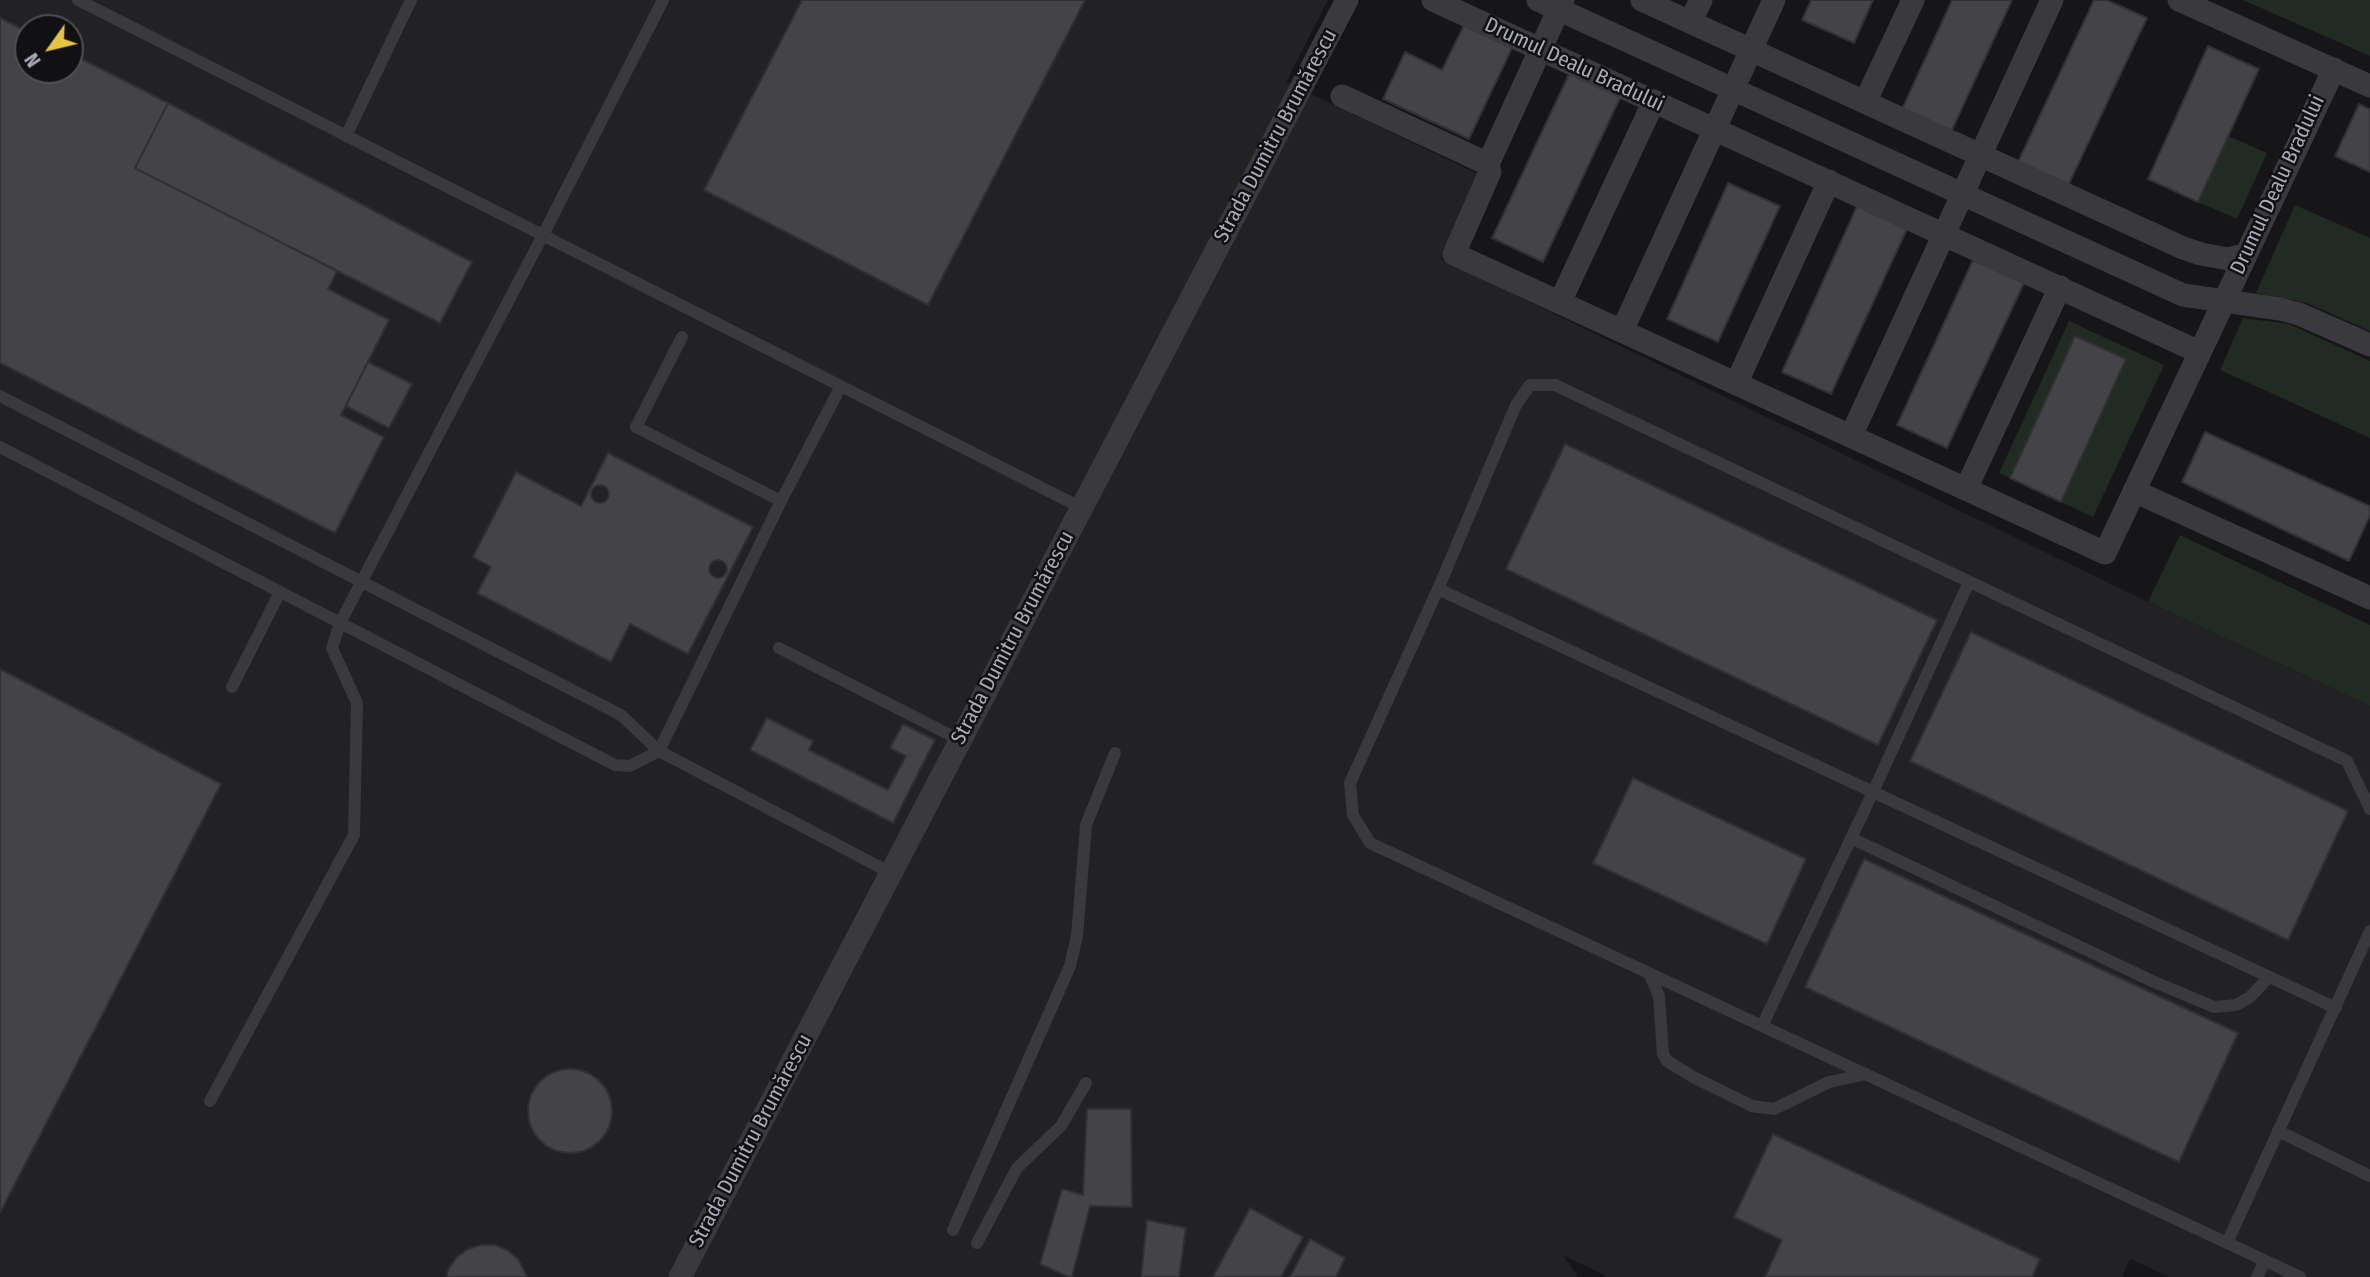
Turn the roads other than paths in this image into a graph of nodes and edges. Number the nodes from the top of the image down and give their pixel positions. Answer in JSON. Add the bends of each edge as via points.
{"nodes":[{"id":1,"x":78,"y":0,"type":"edge"},
{"id":2,"x":411,"y":0,"type":"edge"},
{"id":3,"x":663,"y":0,"type":"edge"},
{"id":4,"x":1347,"y":0,"type":"edge"},
{"id":5,"x":1433,"y":0,"type":"edge"},
{"id":6,"x":1642,"y":0,"type":"edge"},
{"id":7,"x":1701,"y":0,"type":"edge"},
{"id":8,"x":1774,"y":0,"type":"edge"},
{"id":9,"x":1913,"y":0,"type":"edge"},
{"id":10,"x":2052,"y":0,"type":"edge"},
{"id":11,"x":2179,"y":0,"type":"edge"},
{"id":12,"x":1553,"y":3,"type":"edge"},
{"id":13,"x":1690,"y":22,"type":"junction"},
{"id":14,"x":1540,"y":49,"type":"junction"},
{"id":15,"x":1751,"y":50,"type":"junction"},
{"id":16,"x":2334,"y":69,"type":"junction"},
{"id":17,"x":2370,"y":86,"type":"edge"},
{"id":18,"x":1733,"y":89,"type":"junction"},
{"id":19,"x":1342,"y":96,"type":"dead end"},
{"id":20,"x":1654,"y":101,"type":"junction"},
{"id":21,"x":1865,"y":102,"type":"junction"},
{"id":22,"x":1714,"y":129,"type":"junction"},
{"id":23,"x":346,"y":135,"type":"junction"},
{"id":24,"x":1980,"y":156,"type":"junction"},
{"id":25,"x":1488,"y":164,"type":"junction"},
{"id":26,"x":1829,"y":181,"type":"junction"},
{"id":27,"x":1963,"y":194,"type":"junction"},
{"id":28,"x":543,"y":235,"type":"junction"},
{"id":29,"x":1944,"y":235,"type":"junction"},
{"id":30,"x":2245,"y":256,"type":"junction"},
{"id":31,"x":2060,"y":287,"type":"junction"},
{"id":32,"x":2223,"y":301,"type":"junction"},
{"id":33,"x":1560,"y":302,"type":"junction"},
{"id":34,"x":1622,"y":331,"type":"junction"},
{"id":35,"x":682,"y":337,"type":"dead end"},
{"id":36,"x":2370,"y":345,"type":"edge"},
{"id":37,"x":2199,"y":352,"type":"junction"},
{"id":38,"x":1736,"y":384,"type":"junction"},
{"id":39,"x":841,"y":386,"type":"junction"},
{"id":40,"x":0,"y":396,"type":"edge"},
{"id":41,"x":1852,"y":436,"type":"junction"},
{"id":42,"x":0,"y":447,"type":"edge"},
{"id":43,"x":1966,"y":489,"type":"junction"},
{"id":44,"x":2134,"y":491,"type":"junction"},
{"id":45,"x":781,"y":501,"type":"junction"},
{"id":46,"x":1082,"y":508,"type":"junction"},
{"id":47,"x":362,"y":582,"type":"junction"},
{"id":48,"x":1969,"y":582,"type":"junction"},
{"id":49,"x":1438,"y":589,"type":"junction"},
{"id":50,"x":280,"y":592,"type":"junction"},
{"id":51,"x":2369,"y":596,"type":"edge"},
{"id":52,"x":340,"y":623,"type":"junction"},
{"id":53,"x":779,"y":648,"type":"dead end"},
{"id":54,"x":232,"y":687,"type":"dead end"},
{"id":55,"x":960,"y":740,"type":"junction"},
{"id":56,"x":659,"y":751,"type":"junction"},
{"id":57,"x":1115,"y":753,"type":"dead end"},
{"id":58,"x":1874,"y":792,"type":"junction"},
{"id":59,"x":2370,"y":809,"type":"edge"},
{"id":60,"x":1852,"y":838,"type":"junction"},
{"id":61,"x":891,"y":873,"type":"junction"},
{"id":62,"x":2370,"y":931,"type":"edge"},
{"id":63,"x":1649,"y":973,"type":"junction"},
{"id":64,"x":2269,"y":976,"type":"junction"},
{"id":65,"x":2336,"y":1008,"type":"junction"},
{"id":66,"x":1762,"y":1026,"type":"junction"},
{"id":67,"x":1866,"y":1074,"type":"junction"},
{"id":68,"x":1086,"y":1083,"type":"dead end"},
{"id":69,"x":210,"y":1101,"type":"dead end"},
{"id":70,"x":2278,"y":1131,"type":"junction"},
{"id":71,"x":2370,"y":1176,"type":"edge"},
{"id":72,"x":953,"y":1230,"type":"dead end"},
{"id":73,"x":977,"y":1243,"type":"dead end"},
{"id":74,"x":2227,"y":1243,"type":"junction"},
{"id":75,"x":2265,"y":1261,"type":"junction"},
{"id":76,"x":680,"y":1277,"type":"edge"},
{"id":77,"x":2257,"y":1277,"type":"edge"},
{"id":78,"x":2300,"y":1277,"type":"edge"}],
"edges":[{"from":1,"to":23,"type":"lane"},
{"from":2,"to":23,"type":"lane"},
{"from":3,"to":28,"type":"lane"},
{"from":4,"to":46,"type":"street","name":"Strada Dumitru Brumărescu"},
{"from":5,"to":14,"type":"street","name":"Drumul Dealu Bradului"},
{"from":6,"to":13,"type":"street"},
{"from":7,"to":13,"type":"street"},
{"from":8,"to":15,"type":"street"},
{"from":9,"to":21,"type":"street"},
{"from":10,"to":24,"type":"street"},
{"from":11,"to":16,"type":"street"},
{"from":12,"to":14,"type":"street"},
{"from":12,"to":18,"type":"street","name":"Drumul Dealu Bradului"},
{"from":13,"to":15,"type":"street"},
{"from":14,"to":20,"type":"street","name":"Drumul Dealu Bradului"},
{"from":14,"to":25,"type":"street"},
{"from":15,"to":18,"type":"street"},
{"from":15,"to":21,"type":"street"},
{"from":16,"to":17,"type":"street"},
{"from":16,"to":30,"type":"street","name":"Drumul Dealu Bradului"},
{"from":18,"to":22,"type":"street"},
{"from":18,"to":27,"type":"street","name":"Drumul Dealu Bradului"},
{"from":19,"to":25,"type":"street"},
{"from":20,"to":22,"type":"street","name":"Drumul Dealu Bradului"},
{"from":20,"to":33,"type":"street"},
{"from":21,"to":24,"type":"street"},
{"from":22,"to":26,"type":"street","name":"Drumul Dealu Bradului"},
{"from":22,"to":34,"type":"street"},
{"from":23,"to":28,"type":"lane"},
{"from":24,"to":27,"type":"street"},
{"from":24,"to":30,"type":"street","via":[[2183,248],[2228,259]]},
{"from":25,"to":33,"type":"street","via":[[1490,172],[1454,254]]},
{"from":26,"to":29,"type":"street","name":"Drumul Dealu Bradului"},
{"from":26,"to":38,"type":"street"},
{"from":27,"to":29,"type":"street"},
{"from":27,"to":32,"type":"street","name":"Drumul Dealu Bradului","via":[[2183,295]]},
{"from":28,"to":39,"type":"lane"},
{"from":28,"to":47,"type":"lane"},
{"from":29,"to":31,"type":"street","name":"Drumul Dealu Bradului"},
{"from":29,"to":41,"type":"street"},
{"from":30,"to":32,"type":"street","name":"Drumul Dealu Bradului"},
{"from":31,"to":37,"type":"street","name":"Drumul Dealu Bradului"},
{"from":31,"to":43,"type":"street"},
{"from":32,"to":36,"type":"street","name":"Drumul Dealu Bradului","via":[[2299,314]]},
{"from":32,"to":37,"type":"street","name":"Drumul Dealu Bradului"},
{"from":33,"to":34,"type":"street"},
{"from":34,"to":38,"type":"street"},
{"from":35,"to":45,"type":"lane","via":[[636,427]]},
{"from":37,"to":44,"type":"street","name":"Drumul Dealu Bradului"},
{"from":38,"to":41,"type":"street"},
{"from":39,"to":45,"type":"lane"},
{"from":39,"to":46,"type":"lane"},
{"from":40,"to":47,"type":"lane"},
{"from":41,"to":43,"type":"street"},
{"from":42,"to":50,"type":"lane"},
{"from":43,"to":44,"type":"street","name":"Drumul Dealu Bradului","via":[[2105,553]]},
{"from":44,"to":51,"type":"street"},
{"from":45,"to":56,"type":"lane"},
{"from":46,"to":55,"type":"street","name":"Strada Dumitru Brumărescu"},
{"from":47,"to":52,"type":"lane"},
{"from":47,"to":56,"type":"lane","via":[[621,715]]},
{"from":48,"to":49,"type":"lane","via":[[1555,385],[1530,385],[1516,405]]},
{"from":48,"to":58,"type":"lane"},
{"from":48,"to":59,"type":"lane","via":[[2347,761]]},
{"from":49,"to":58,"type":"lane"},
{"from":49,"to":63,"type":"lane","via":[[1350,783],[1353,815],[1370,843]]},
{"from":50,"to":52,"type":"lane"},
{"from":50,"to":54,"type":"lane"},
{"from":52,"to":56,"type":"lane","via":[[615,765],[629,766]]},
{"from":52,"to":69,"type":"lane","via":[[332,648],[357,704],[354,835]]},
{"from":53,"to":55,"type":"lane"},
{"from":55,"to":61,"type":"street","name":"Strada Dumitru Brumărescu"},
{"from":56,"to":61,"type":"lane"},
{"from":57,"to":72,"type":"lane","via":[[1086,825],[1077,936],[1070,966]]},
{"from":58,"to":60,"type":"lane"},
{"from":58,"to":64,"type":"lane"},
{"from":60,"to":64,"type":"lane","via":[[2214,1007],[2250,997]]},
{"from":60,"to":66,"type":"lane"},
{"from":61,"to":76,"type":"street","name":"Strada Dumitru Brumărescu"},
{"from":62,"to":65,"type":"lane"},
{"from":63,"to":66,"type":"lane"},
{"from":63,"to":67,"type":"lane","via":[[1659,996],[1667,1061],[1752,1106],[1774,1109],[1819,1086]]},
{"from":64,"to":65,"type":"lane"},
{"from":65,"to":70,"type":"lane"},
{"from":66,"to":67,"type":"lane"},
{"from":67,"to":74,"type":"lane"},
{"from":68,"to":73,"type":"lane","via":[[1061,1126],[1017,1168]]},
{"from":70,"to":71,"type":"lane"},
{"from":70,"to":74,"type":"lane"},
{"from":74,"to":75,"type":"lane"},
{"from":75,"to":77,"type":"lane"},
{"from":75,"to":78,"type":"lane"}]}
